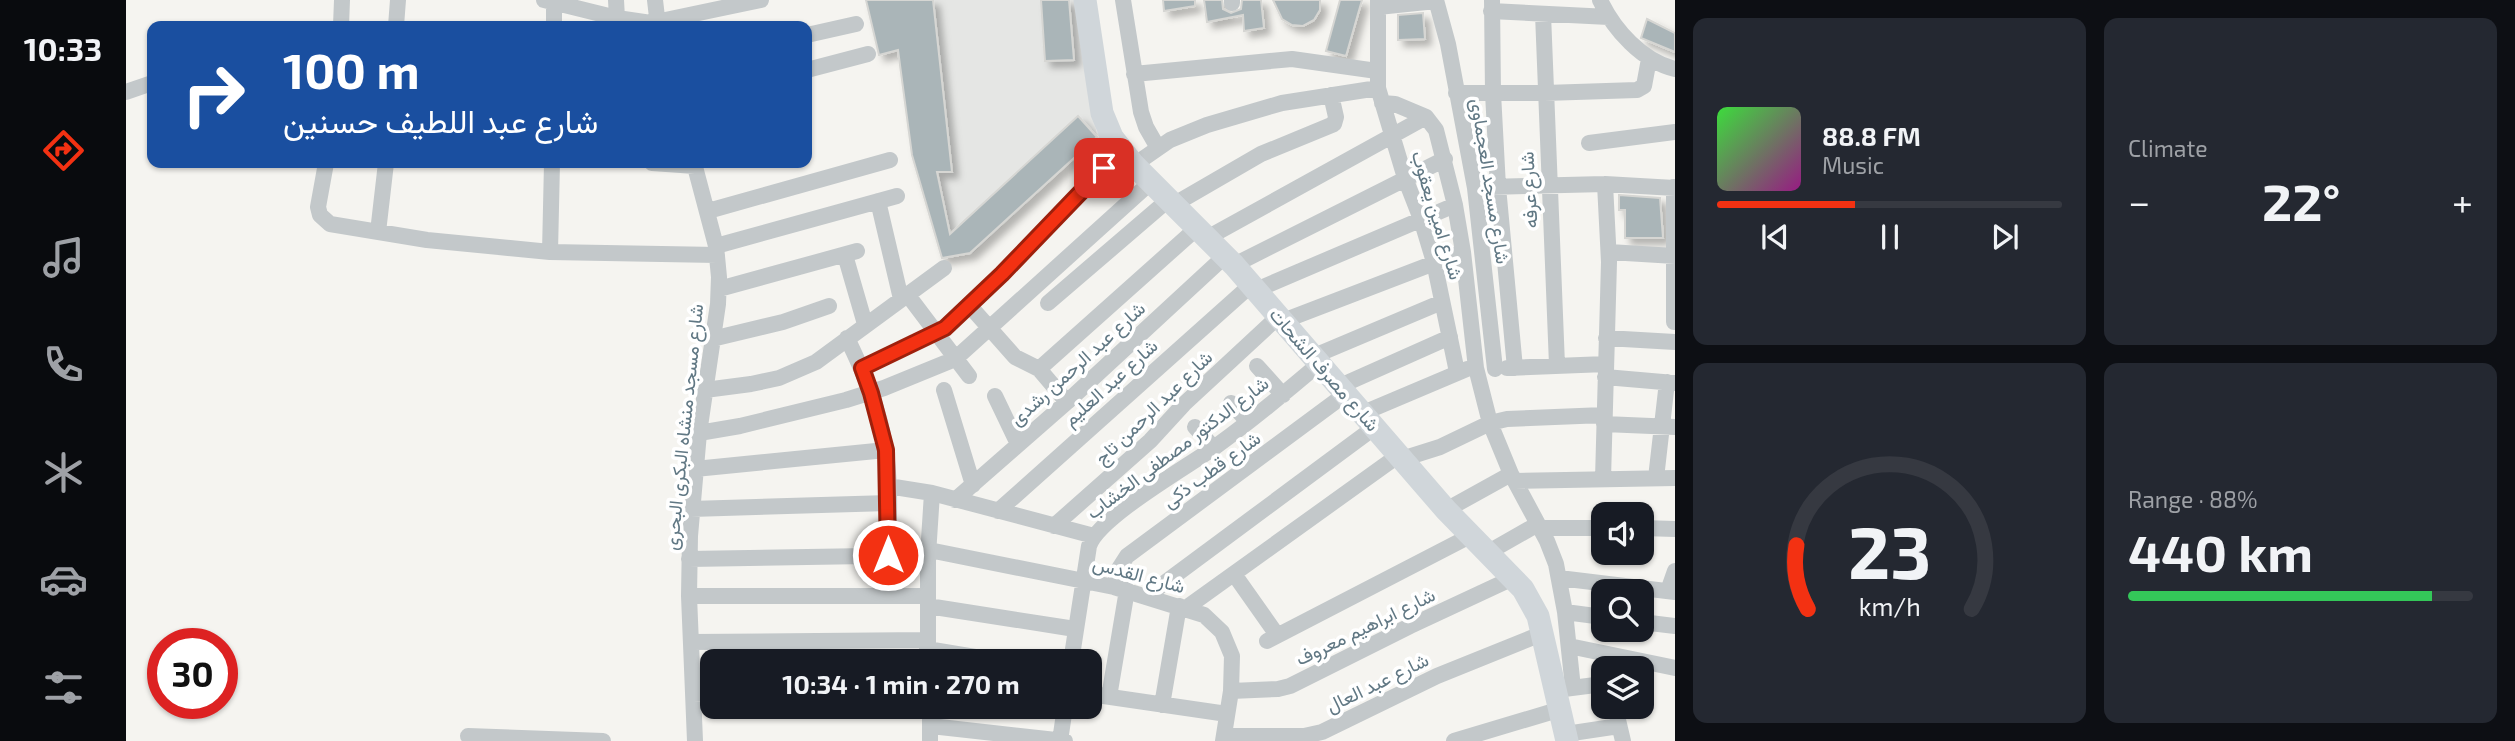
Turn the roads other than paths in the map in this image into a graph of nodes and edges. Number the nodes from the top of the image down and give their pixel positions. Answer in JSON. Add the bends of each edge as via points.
{"nodes":[{"id":1,"x":342,"y":0,"type":"edge"},
{"id":2,"x":398,"y":0,"type":"edge"},
{"id":3,"x":616,"y":0,"type":"edge"},
{"id":4,"x":655,"y":0,"type":"edge"},
{"id":5,"x":761,"y":0,"type":"edge"},
{"id":6,"x":1085,"y":0,"type":"edge"},
{"id":7,"x":1123,"y":0,"type":"edge"},
{"id":8,"x":1600,"y":0,"type":"edge"},
{"id":9,"x":551,"y":1,"type":"edge"},
{"id":10,"x":1436,"y":1,"type":"edge"},
{"id":11,"x":1378,"y":4,"type":"edge"},
{"id":12,"x":1492,"y":6,"type":"edge"},
{"id":13,"x":1544,"y":14,"type":"junction"},
{"id":14,"x":1609,"y":17,"type":"junction"},
{"id":15,"x":617,"y":18,"type":"junction"},
{"id":16,"x":341,"y":21,"type":"edge"},
{"id":17,"x":397,"y":21,"type":"edge"},
{"id":18,"x":553,"y":21,"type":"edge"},
{"id":19,"x":637,"y":21,"type":"edge"},
{"id":20,"x":657,"y":21,"type":"edge"},
{"id":21,"x":670,"y":21,"type":"edge"},
{"id":22,"x":856,"y":24,"type":"dead end"},
{"id":23,"x":812,"y":34,"type":"edge"},
{"id":24,"x":868,"y":54,"type":"dead end"},
{"id":25,"x":1649,"y":59,"type":"junction"},
{"id":26,"x":812,"y":69,"type":"edge"},
{"id":27,"x":1675,"y":69,"type":"edge"},
{"id":28,"x":1377,"y":71,"type":"junction"},
{"id":29,"x":1134,"y":74,"type":"junction"},
{"id":30,"x":147,"y":85,"type":"edge"},
{"id":31,"x":126,"y":92,"type":"edge"},
{"id":32,"x":1456,"y":93,"type":"junction"},
{"id":33,"x":1493,"y":93,"type":"junction"},
{"id":34,"x":1545,"y":93,"type":"junction"},
{"id":35,"x":1331,"y":95,"type":"junction"},
{"id":36,"x":1380,"y":96,"type":"junction"},
{"id":37,"x":1426,"y":117,"type":"junction"},
{"id":38,"x":1675,"y":132,"type":"edge"},
{"id":39,"x":1392,"y":137,"type":"junction"},
{"id":40,"x":1589,"y":143,"type":"dead end"},
{"id":41,"x":1158,"y":148,"type":"junction"},
{"id":42,"x":1128,"y":158,"type":"junction"},
{"id":43,"x":1445,"y":159,"type":"junction"},
{"id":44,"x":890,"y":160,"type":"dead end"},
{"id":45,"x":325,"y":168,"type":"edge"},
{"id":46,"x":385,"y":168,"type":"edge"},
{"id":47,"x":552,"y":168,"type":"edge"},
{"id":48,"x":696,"y":168,"type":"edge"},
{"id":49,"x":1405,"y":178,"type":"junction"},
{"id":50,"x":1151,"y":182,"type":"junction"},
{"id":51,"x":1549,"y":184,"type":"junction"},
{"id":52,"x":1605,"y":184,"type":"junction"},
{"id":53,"x":1498,"y":187,"type":"junction"},
{"id":54,"x":1475,"y":188,"type":"junction"},
{"id":55,"x":1674,"y":188,"type":"edge"},
{"id":56,"x":897,"y":196,"type":"dead end"},
{"id":57,"x":878,"y":201,"type":"junction"},
{"id":58,"x":1170,"y":203,"type":"junction"},
{"id":59,"x":1455,"y":205,"type":"junction"},
{"id":60,"x":708,"y":211,"type":"junction"},
{"id":61,"x":1421,"y":219,"type":"junction"},
{"id":62,"x":378,"y":232,"type":"junction"},
{"id":63,"x":1202,"y":233,"type":"junction"},
{"id":64,"x":717,"y":251,"type":"junction"},
{"id":65,"x":550,"y":252,"type":"junction"},
{"id":66,"x":1463,"y":252,"type":"junction"},
{"id":67,"x":1609,"y":252,"type":"junction"},
{"id":68,"x":1674,"y":256,"type":"edge"},
{"id":69,"x":1229,"y":261,"type":"junction"},
{"id":70,"x":1434,"y":262,"type":"junction"},
{"id":71,"x":944,"y":268,"type":"dead end"},
{"id":72,"x":1254,"y":287,"type":"junction"},
{"id":73,"x":719,"y":289,"type":"junction"},
{"id":74,"x":904,"y":296,"type":"junction"},
{"id":75,"x":1442,"y":302,"type":"junction"},
{"id":76,"x":1048,"y":303,"type":"dead end"},
{"id":77,"x":969,"y":304,"type":"junction"},
{"id":78,"x":829,"y":306,"type":"dead end"},
{"id":79,"x":1281,"y":319,"type":"junction"},
{"id":80,"x":1674,"y":322,"type":"edge"},
{"id":81,"x":866,"y":324,"type":"junction"},
{"id":82,"x":990,"y":329,"type":"junction"},
{"id":83,"x":936,"y":333,"type":"junction"},
{"id":84,"x":847,"y":338,"type":"junction"},
{"id":85,"x":1450,"y":338,"type":"junction"},
{"id":86,"x":1606,"y":338,"type":"junction"},
{"id":87,"x":712,"y":339,"type":"junction"},
{"id":88,"x":1675,"y":342,"type":"edge"},
{"id":89,"x":955,"y":359,"type":"junction"},
{"id":90,"x":1317,"y":359,"type":"junction"},
{"id":91,"x":1257,"y":366,"type":"dead end"},
{"id":92,"x":1557,"y":366,"type":"junction"},
{"id":93,"x":862,"y":368,"type":"junction"},
{"id":94,"x":1476,"y":368,"type":"junction"},
{"id":95,"x":1515,"y":368,"type":"junction"},
{"id":96,"x":1039,"y":369,"type":"junction"},
{"id":97,"x":1495,"y":369,"type":"junction"},
{"id":98,"x":1605,"y":371,"type":"junction"},
{"id":99,"x":1457,"y":372,"type":"junction"},
{"id":100,"x":968,"y":376,"type":"dead end"},
{"id":101,"x":1671,"y":383,"type":"edge"},
{"id":102,"x":705,"y":390,"type":"junction"},
{"id":103,"x":944,"y":390,"type":"dead end"},
{"id":104,"x":1343,"y":390,"type":"junction"},
{"id":105,"x":871,"y":393,"type":"junction"},
{"id":106,"x":1283,"y":394,"type":"junction"},
{"id":107,"x":995,"y":396,"type":"dead end"},
{"id":108,"x":1067,"y":402,"type":"junction"},
{"id":109,"x":1231,"y":403,"type":"dead end"},
{"id":110,"x":1604,"y":419,"type":"junction"},
{"id":111,"x":1369,"y":420,"type":"junction"},
{"id":112,"x":1248,"y":422,"type":"junction"},
{"id":113,"x":1490,"y":423,"type":"junction"},
{"id":114,"x":1195,"y":427,"type":"dead end"},
{"id":115,"x":1669,"y":427,"type":"edge"},
{"id":116,"x":699,"y":433,"type":"junction"},
{"id":117,"x":1018,"y":444,"type":"junction"},
{"id":118,"x":1214,"y":448,"type":"junction"},
{"id":119,"x":886,"y":450,"type":"junction"},
{"id":120,"x":1401,"y":457,"type":"junction"},
{"id":121,"x":695,"y":469,"type":"junction"},
{"id":122,"x":1513,"y":477,"type":"junction"},
{"id":123,"x":1656,"y":478,"type":"junction"},
{"id":124,"x":1675,"y":478,"type":"edge"},
{"id":125,"x":1604,"y":479,"type":"junction"},
{"id":126,"x":973,"y":485,"type":"junction"},
{"id":127,"x":888,"y":486,"type":"junction"},
{"id":128,"x":932,"y":493,"type":"junction"},
{"id":129,"x":955,"y":500,"type":"junction"},
{"id":130,"x":889,"y":503,"type":"junction"},
{"id":131,"x":691,"y":509,"type":"junction"},
{"id":132,"x":1446,"y":510,"type":"junction"},
{"id":133,"x":998,"y":511,"type":"junction"},
{"id":134,"x":1054,"y":526,"type":"junction"},
{"id":135,"x":1539,"y":526,"type":"junction"},
{"id":136,"x":1591,"y":528,"type":"edge"},
{"id":137,"x":1654,"y":528,"type":"edge"},
{"id":138,"x":1675,"y":529,"type":"edge"},
{"id":139,"x":1094,"y":536,"type":"junction"},
{"id":140,"x":1470,"y":536,"type":"junction"},
{"id":141,"x":928,"y":553,"type":"junction"},
{"id":142,"x":1487,"y":553,"type":"junction"},
{"id":143,"x":888,"y":555,"type":"junction"},
{"id":144,"x":689,"y":559,"type":"junction"},
{"id":145,"x":1675,"y":571,"type":"edge"},
{"id":146,"x":1234,"y":574,"type":"junction"},
{"id":147,"x":1513,"y":578,"type":"junction"},
{"id":148,"x":1559,"y":578,"type":"junction"},
{"id":149,"x":1083,"y":580,"type":"junction"},
{"id":150,"x":1121,"y":589,"type":"junction"},
{"id":151,"x":1672,"y":591,"type":"edge"},
{"id":152,"x":689,"y":596,"type":"junction"},
{"id":153,"x":1147,"y":596,"type":"junction"},
{"id":154,"x":928,"y":601,"type":"junction"},
{"id":155,"x":1182,"y":607,"type":"junction"},
{"id":156,"x":1565,"y":612,"type":"junction"},
{"id":157,"x":1591,"y":615,"type":"edge"},
{"id":158,"x":1654,"y":623,"type":"edge"},
{"id":159,"x":1675,"y":626,"type":"edge"},
{"id":160,"x":1076,"y":629,"type":"junction"},
{"id":161,"x":1541,"y":634,"type":"junction"},
{"id":162,"x":691,"y":642,"type":"junction"},
{"id":163,"x":1569,"y":646,"type":"junction"},
{"id":164,"x":898,"y":649,"type":"edge"},
{"id":165,"x":928,"y":649,"type":"edge"},
{"id":166,"x":1073,"y":649,"type":"edge"},
{"id":167,"x":1594,"y":656,"type":"edge"},
{"id":168,"x":1654,"y":666,"type":"edge"},
{"id":169,"x":1675,"y":668,"type":"edge"},
{"id":170,"x":1591,"y":688,"type":"edge"},
{"id":171,"x":1231,"y":691,"type":"junction"},
{"id":172,"x":694,"y":694,"type":"junction"},
{"id":173,"x":700,"y":694,"type":"edge"},
{"id":174,"x":1102,"y":695,"type":"edge"},
{"id":175,"x":1109,"y":696,"type":"junction"},
{"id":176,"x":1563,"y":696,"type":"junction"},
{"id":177,"x":1162,"y":705,"type":"junction"},
{"id":178,"x":1227,"y":714,"type":"junction"},
{"id":179,"x":1064,"y":719,"type":"edge"},
{"id":180,"x":1621,"y":733,"type":"edge"},
{"id":181,"x":930,"y":734,"type":"edge"},
{"id":182,"x":468,"y":736,"type":"dead end"},
{"id":183,"x":1567,"y":737,"type":"edge"},
{"id":184,"x":1223,"y":738,"type":"edge"},
{"id":185,"x":603,"y":741,"type":"edge"},
{"id":186,"x":695,"y":741,"type":"edge"},
{"id":187,"x":1062,"y":741,"type":"edge"},
{"id":188,"x":1454,"y":741,"type":"edge"}],
"edges":[{"from":1,"to":16,"type":"street"},
{"from":2,"to":17,"type":"street"},
{"from":3,"to":15,"type":"street"},
{"from":4,"to":20,"type":"street"},
{"from":5,"to":21,"type":"street"},
{"from":6,"to":42,"type":"street","name":"شارع مصرف الشحات","via":[[1102,113]]},
{"from":7,"to":29,"type":"street"},
{"from":8,"to":14,"type":"street"},
{"from":9,"to":15,"type":"street"},
{"from":9,"to":18,"type":"street"},
{"from":10,"to":11,"type":"street"},
{"from":10,"to":32,"type":"street","name":"شارع مسجد العجماوى"},
{"from":11,"to":28,"type":"street","name":"شارع امين يعقوب"},
{"from":12,"to":13,"type":"street"},
{"from":12,"to":33,"type":"street"},
{"from":13,"to":14,"type":"street"},
{"from":13,"to":34,"type":"street","name":"شارع عرفه"},
{"from":14,"to":25,"type":"street"},
{"from":15,"to":19,"type":"street"},
{"from":22,"to":23,"type":"street"},
{"from":24,"to":26,"type":"street"},
{"from":25,"to":27,"type":"street"},
{"from":25,"to":34,"type":"street","via":[[1641,88]]},
{"from":28,"to":29,"type":"street","via":[[1292,59]]},
{"from":28,"to":36,"type":"street","name":"شارع امين يعقوب"},
{"from":29,"to":41,"type":"street","via":[[1143,119]]},
{"from":30,"to":31,"type":"street"},
{"from":32,"to":33,"type":"street"},
{"from":32,"to":54,"type":"street","name":"شارع مسجد العجماوى"},
{"from":33,"to":34,"type":"street"},
{"from":33,"to":53,"type":"street"},
{"from":34,"to":51,"type":"street","name":"شارع عرفه"},
{"from":35,"to":36,"type":"street"},
{"from":35,"to":41,"type":"street","via":[[1219,121]]},
{"from":35,"to":58,"type":"street","via":[[1334,124],[1261,154]]},
{"from":36,"to":37,"type":"street"},
{"from":36,"to":39,"type":"street","name":"شارع امين يعقوب"},
{"from":37,"to":39,"type":"street"},
{"from":37,"to":43,"type":"street","via":[[1436,130]]},
{"from":38,"to":40,"type":"street"},
{"from":39,"to":49,"type":"street","name":"شارع امين يعقوب"},
{"from":39,"to":63,"type":"street"},
{"from":41,"to":42,"type":"street"},
{"from":42,"to":50,"type":"street","name":"شارع مصرف الشحات"},
{"from":42,"to":77,"type":"street"},
{"from":43,"to":49,"type":"street","name":"شارع عبد الرحمن رشدى"},
{"from":43,"to":59,"type":"street"},
{"from":44,"to":60,"type":"street"},
{"from":45,"to":62,"type":"street","via":[[320,215],[330,224]]},
{"from":46,"to":62,"type":"street"},
{"from":47,"to":65,"type":"street"},
{"from":48,"to":60,"type":"street","name":"شارع مسجد منشاه البكرى البحرى"},
{"from":49,"to":61,"type":"street","name":"شارع امين يعقوب"},
{"from":49,"to":69,"type":"street","name":"شارع عبد الرحمن رشدى"},
{"from":50,"to":58,"type":"street","name":"شارع مصرف الشحات"},
{"from":50,"to":82,"type":"street"},
{"from":51,"to":52,"type":"street"},
{"from":51,"to":53,"type":"street"},
{"from":51,"to":92,"type":"street","name":"شارع عرفه"},
{"from":52,"to":55,"type":"street"},
{"from":52,"to":67,"type":"street"},
{"from":53,"to":54,"type":"street"},
{"from":53,"to":95,"type":"street"},
{"from":54,"to":97,"type":"street","name":"شارع مسجد العجماوى"},
{"from":55,"to":68,"type":"street"},
{"from":56,"to":57,"type":"street"},
{"from":57,"to":64,"type":"street"},
{"from":57,"to":74,"type":"street"},
{"from":58,"to":63,"type":"street","name":"شارع مصرف الشحات"},
{"from":58,"to":76,"type":"street"},
{"from":59,"to":61,"type":"street","name":"شارع عبد العليم"},
{"from":59,"to":66,"type":"street"},
{"from":60,"to":64,"type":"street","name":"شارع مسجد منشاه البكرى البحرى"},
{"from":61,"to":70,"type":"street","name":"شارع امين يعقوب"},
{"from":61,"to":72,"type":"street","name":"شارع عبد العليم"},
{"from":62,"to":65,"type":"street"},
{"from":63,"to":69,"type":"street","name":"شارع مصرف الشحات"},
{"from":63,"to":96,"type":"street"},
{"from":64,"to":65,"type":"street"},
{"from":64,"to":73,"type":"street","name":"شارع مسجد منشاه البكرى البحرى"},
{"from":66,"to":70,"type":"street"},
{"from":66,"to":94,"type":"street"},
{"from":67,"to":68,"type":"street"},
{"from":67,"to":86,"type":"street"},
{"from":68,"to":80,"type":"street"},
{"from":69,"to":72,"type":"street","name":"شارع مصرف الشحات"},
{"from":69,"to":108,"type":"street","name":"شارع عبد الرحمن رشدى"},
{"from":70,"to":75,"type":"street","name":"شارع امين يعقوب"},
{"from":70,"to":79,"type":"street"},
{"from":71,"to":74,"type":"street"},
{"from":72,"to":79,"type":"street","name":"شارع مصرف الشحات"},
{"from":72,"to":133,"type":"street","name":"شارع عبد العليم"},
{"from":73,"to":81,"type":"street","via":[[851,253]]},
{"from":73,"to":87,"type":"street","name":"شارع مسجد منشاه البكرى البحرى"},
{"from":74,"to":81,"type":"street"},
{"from":74,"to":83,"type":"street"},
{"from":75,"to":85,"type":"street","name":"شارع امين يعقوب"},
{"from":75,"to":90,"type":"street","name":"شارع الدكتور مصطفى الخشاب"},
{"from":77,"to":82,"type":"street"},
{"from":77,"to":83,"type":"street"},
{"from":78,"to":87,"type":"street"},
{"from":79,"to":90,"type":"street","name":"شارع مصرف الشحات"},
{"from":79,"to":134,"type":"street","name":"شارع عبد الرحمن تاج"},
{"from":81,"to":84,"type":"street"},
{"from":82,"to":89,"type":"street"},
{"from":82,"to":96,"type":"street","via":[[1015,358]]},
{"from":83,"to":89,"type":"street"},
{"from":83,"to":93,"type":"street"},
{"from":84,"to":93,"type":"street"},
{"from":84,"to":102,"type":"street","via":[[798,371]]},
{"from":85,"to":99,"type":"street","name":"شارع امين يعقوب"},
{"from":85,"to":104,"type":"street","name":"شارع قطب ذكى"},
{"from":86,"to":88,"type":"street"},
{"from":86,"to":98,"type":"street"},
{"from":87,"to":102,"type":"street","name":"شارع مسجد منشاه البكرى البحرى"},
{"from":89,"to":100,"type":"street"},
{"from":89,"to":105,"type":"street"},
{"from":90,"to":104,"type":"street","name":"شارع مصرف الشحات"},
{"from":90,"to":106,"type":"street","name":"شارع الدكتور مصطفى الخشاب"},
{"from":91,"to":106,"type":"street"},
{"from":92,"to":95,"type":"street"},
{"from":92,"to":98,"type":"street"},
{"from":93,"to":105,"type":"street"},
{"from":94,"to":97,"type":"street"},
{"from":94,"to":99,"type":"street"},
{"from":94,"to":113,"type":"street"},
{"from":95,"to":97,"type":"street"},
{"from":96,"to":108,"type":"street"},
{"from":98,"to":101,"type":"street"},
{"from":98,"to":110,"type":"street"},
{"from":99,"to":111,"type":"street"},
{"from":101,"to":115,"type":"street"},
{"from":102,"to":116,"type":"street","name":"شارع مسجد منشاه البكرى البحرى"},
{"from":103,"to":126,"type":"street"},
{"from":104,"to":111,"type":"street","name":"شارع مصرف الشحات"},
{"from":104,"to":150,"type":"street","name":"شارع قطب ذكى","via":[[1127,556],[1118,570]]},
{"from":105,"to":116,"type":"street"},
{"from":105,"to":119,"type":"street"},
{"from":106,"to":112,"type":"street","name":"شارع الدكتور مصطفى الخشاب"},
{"from":107,"to":117,"type":"street"},
{"from":108,"to":117,"type":"street","name":"شارع عبد الرحمن رشدى"},
{"from":109,"to":112,"type":"street"},
{"from":110,"to":113,"type":"street","via":[[1515,418]]},
{"from":110,"to":115,"type":"street"},
{"from":110,"to":125,"type":"street"},
{"from":111,"to":120,"type":"street","name":"شارع مصرف الشحات"},
{"from":111,"to":153,"type":"street"},
{"from":112,"to":118,"type":"street","name":"شارع الدكتور مصطفى الخشاب"},
{"from":113,"to":120,"type":"street","via":[[1440,447]]},
{"from":113,"to":122,"type":"street"},
{"from":114,"to":118,"type":"street"},
{"from":115,"to":123,"type":"street"},
{"from":116,"to":121,"type":"street","name":"شارع مسجد منشاه البكرى البحرى"},
{"from":117,"to":126,"type":"street","name":"شارع عبد الرحمن رشدى"},
{"from":118,"to":139,"type":"street","name":"شارع الدكتور مصطفى الخشاب"},
{"from":119,"to":121,"type":"street"},
{"from":119,"to":127,"type":"street"},
{"from":120,"to":132,"type":"street","name":"شارع مصرف الشحات"},
{"from":120,"to":146,"type":"street"},
{"from":121,"to":131,"type":"street","name":"شارع مسجد منشاه البكرى البحرى"},
{"from":122,"to":125,"type":"street"},
{"from":122,"to":132,"type":"street"},
{"from":122,"to":135,"type":"street"},
{"from":123,"to":124,"type":"street"},
{"from":123,"to":125,"type":"street"},
{"from":126,"to":129,"type":"street","name":"شارع عبد الرحمن رشدى"},
{"from":127,"to":128,"type":"street"},
{"from":127,"to":130,"type":"street"},
{"from":128,"to":129,"type":"street"},
{"from":128,"to":141,"type":"street"},
{"from":129,"to":133,"type":"street"},
{"from":130,"to":131,"type":"street"},
{"from":130,"to":143,"type":"street"},
{"from":131,"to":144,"type":"street","name":"شارع مسجد منشاه البكرى البحرى"},
{"from":132,"to":140,"type":"street","name":"شارع مصرف الشحات"},
{"from":133,"to":134,"type":"street"},
{"from":134,"to":139,"type":"street"},
{"from":135,"to":136,"type":"street"},
{"from":135,"to":142,"type":"street"},
{"from":135,"to":148,"type":"street"},
{"from":137,"to":138,"type":"street"},
{"from":139,"to":149,"type":"street","name":"شارع الدكتور مصطفى الخشاب"},
{"from":140,"to":142,"type":"street","name":"شارع مصرف الشحات"},
{"from":140,"to":146,"type":"street","via":[[1272,638]]},
{"from":141,"to":143,"type":"street","name":"شارع القدس"},
{"from":141,"to":149,"type":"street","name":"شارع القدس"},
{"from":141,"to":154,"type":"street"},
{"from":142,"to":147,"type":"street","name":"شارع مصرف الشحات"},
{"from":143,"to":144,"type":"street","name":"شارع القدس"},
{"from":144,"to":152,"type":"street","name":"شارع مسجد منشاه البكرى البحرى"},
{"from":145,"to":151,"type":"street"},
{"from":146,"to":155,"type":"street"},
{"from":147,"to":161,"type":"street","name":"شارع مصرف الشحات","via":[[1532,603]]},
{"from":147,"to":171,"type":"street","name":"شارع ابراهيم معروف","via":[[1290,686]]},
{"from":148,"to":151,"type":"street"},
{"from":148,"to":156,"type":"street"},
{"from":149,"to":150,"type":"street","name":"شارع القدس"},
{"from":149,"to":160,"type":"street","name":"شارع الدكتور مصطفى الخشاب"},
{"from":150,"to":153,"type":"street","name":"شارع القدس"},
{"from":150,"to":175,"type":"street","name":"شارع قطب ذكى"},
{"from":152,"to":154,"type":"street"},
{"from":152,"to":162,"type":"street","name":"شارع مسجد منشاه البكرى البحرى"},
{"from":153,"to":155,"type":"street","name":"شارع القدس"},
{"from":154,"to":160,"type":"street"},
{"from":154,"to":165,"type":"street"},
{"from":155,"to":171,"type":"street","name":"شارع القدس","via":[[1204,615],[1222,632],[1232,656]]},
{"from":155,"to":177,"type":"street"},
{"from":156,"to":157,"type":"street"},
{"from":156,"to":163,"type":"street"},
{"from":158,"to":159,"type":"street"},
{"from":160,"to":166,"type":"street","name":"شارع الدكتور مصطفى الخشاب"},
{"from":161,"to":176,"type":"street","name":"شارع مصرف الشحات"},
{"from":161,"to":184,"type":"street","name":"شارع عبد العال","via":[[1437,676],[1322,732]]},
{"from":162,"to":164,"type":"street"},
{"from":162,"to":172,"type":"street","name":"شارع مسجد منشاه البكرى البحرى"},
{"from":163,"to":167,"type":"street"},
{"from":163,"to":176,"type":"street"},
{"from":168,"to":169,"type":"street"},
{"from":170,"to":176,"type":"street"},
{"from":171,"to":178,"type":"street","name":"شارع القدس"},
{"from":172,"to":173,"type":"street"},
{"from":172,"to":186,"type":"street","name":"شارع مسجد منشاه البكرى البحرى"},
{"from":174,"to":175,"type":"street"},
{"from":175,"to":177,"type":"street"},
{"from":176,"to":183,"type":"street","name":"شارع مصرف الشحات"},
{"from":176,"to":188,"type":"street"},
{"from":177,"to":178,"type":"street"},
{"from":178,"to":184,"type":"street","name":"شارع القدس"},
{"from":179,"to":187,"type":"street"},
{"from":180,"to":183,"type":"street"},
{"from":181,"to":187,"type":"street"},
{"from":182,"to":185,"type":"street"}]}
